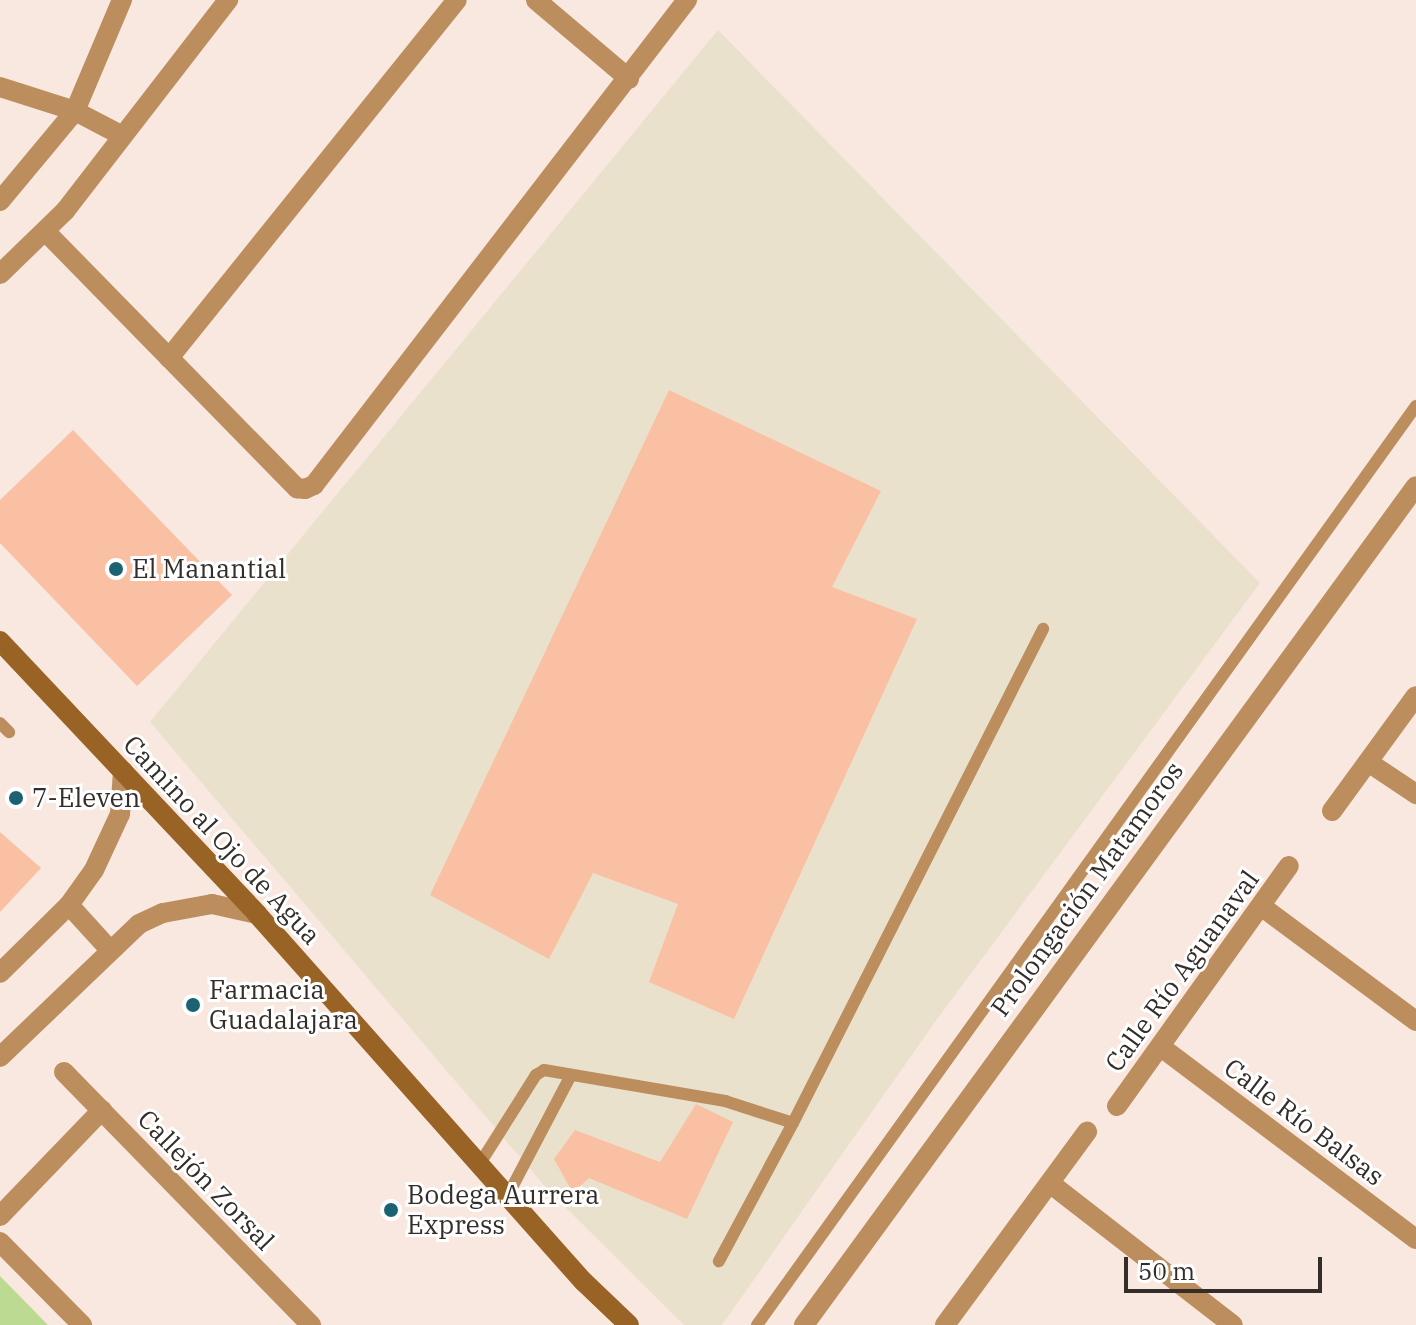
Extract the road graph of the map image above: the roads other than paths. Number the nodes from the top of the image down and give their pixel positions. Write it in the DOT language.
graph roads {
  1 [pos="122,0"];
  2 [pos="228,0"];
  3 [pos="457,0"];
  4 [pos="536,0"];
  5 [pos="687,0"];
  6 [pos="629,79"];
  7 [pos="0,87"];
  8 [pos="75,111"];
  9 [pos="121,135"];
  10 [pos="0,201"];
  11 [pos="46,232"];
  12 [pos="0,274"];
  13 [pos="169,358"];
  14 [pos="1416,406"];
  15 [pos="1416,486"];
  16 [pos="1043,629"];
  17 [pos="0,641"];
  18 [pos="1416,696"];
  19 [pos="1368,762"];
  20 [pos="123,771"];
  21 [pos="1416,794"];
  22 [pos="1332,811"];
  23 [pos="1289,866"];
  24 [pos="69,905"];
  25 [pos="1261,906"];
  26 [pos="257,914"];
  27 [pos="109,949"];
  28 [pos="0,973"];
  29 [pos="1416,1021"];
  30 [pos="1161,1047"];
  31 [pos="0,1057"];
  32 [pos="64,1072"];
  33 [pos="571,1075"];
  34 [pos="1117,1106"];
  35 [pos="102,1110"];
  36 [pos="793,1123"];
  37 [pos="1087,1132"];
  38 [pos="479,1165"];
  39 [pos="1051,1184"];
  40 [pos="507,1197"];
  41 [pos="0,1216"];
  42 [pos="1416,1239"];
  43 [pos="0,1242"];
  44 [pos="719,1261"];
  45 [pos="947,1324"];
  46 [pos="82,1325"];
  47 [pos="311,1325"];
  48 [pos="629,1325"];
  49 [pos="757,1325"];
  50 [pos="804,1325"];
  51 [pos="1233,1325"];
  1 -- 8 [label="street"];
  2 -- 9 [label="street"];
  3 -- 13 [label="street"];
  4 -- 6 [label="street"];
  5 -- 6 [label="street"];
  6 -- 13 [label="street"];
  7 -- 8 [label="street"];
  8 -- 9 [label="street"];
  8 -- 10 [label="street"];
  9 -- 11 [label="street"];
  11 -- 12 [label="street"];
  11 -- 13 [label="street"];
  14 -- 49 [label="lane"];
  15 -- 50 [label="street, Prolongación Matamoros"];
  16 -- 36 [label="lane"];
  17 -- 20 [label="street, Camino al Ojo de Agua"];
  18 -- 19 [label="street"];
  19 -- 21 [label="street"];
  19 -- 22 [label="street"];
  20 -- 24 [label="street"];
  20 -- 26 [label="street, Camino al Ojo de Agua"];
  23 -- 25 [label="street, Calle Río Aguanaval"];
  24 -- 27 [label="street"];
  24 -- 28 [label="street"];
  25 -- 29 [label="street"];
  25 -- 30 [label="street, Calle Río Aguanaval"];
  26 -- 27 [label="street"];
  26 -- 38 [label="street, Camino al Ojo de Agua"];
  27 -- 31 [label="street"];
  30 -- 34 [label="street, Calle Río Aguanaval"];
  30 -- 42 [label="street, Calle Río Balsas"];
  32 -- 35 [label="street, Callejón Zorsal"];
  33 -- 36 [label="lane"];
  33 -- 38 [label="lane"];
  33 -- 40 [label="lane"];
  35 -- 41 [label="street"];
  35 -- 47 [label="street, Callejón Zorsal"];
  36 -- 44 [label="lane"];
  37 -- 39 [label="street"];
  38 -- 40 [label="street, Camino al Ojo de Agua"];
  39 -- 45 [label="street"];
  39 -- 51 [label="street"];
  40 -- 48 [label="street, Camino al Ojo de Agua"];
  43 -- 46 [label="street"];
}
